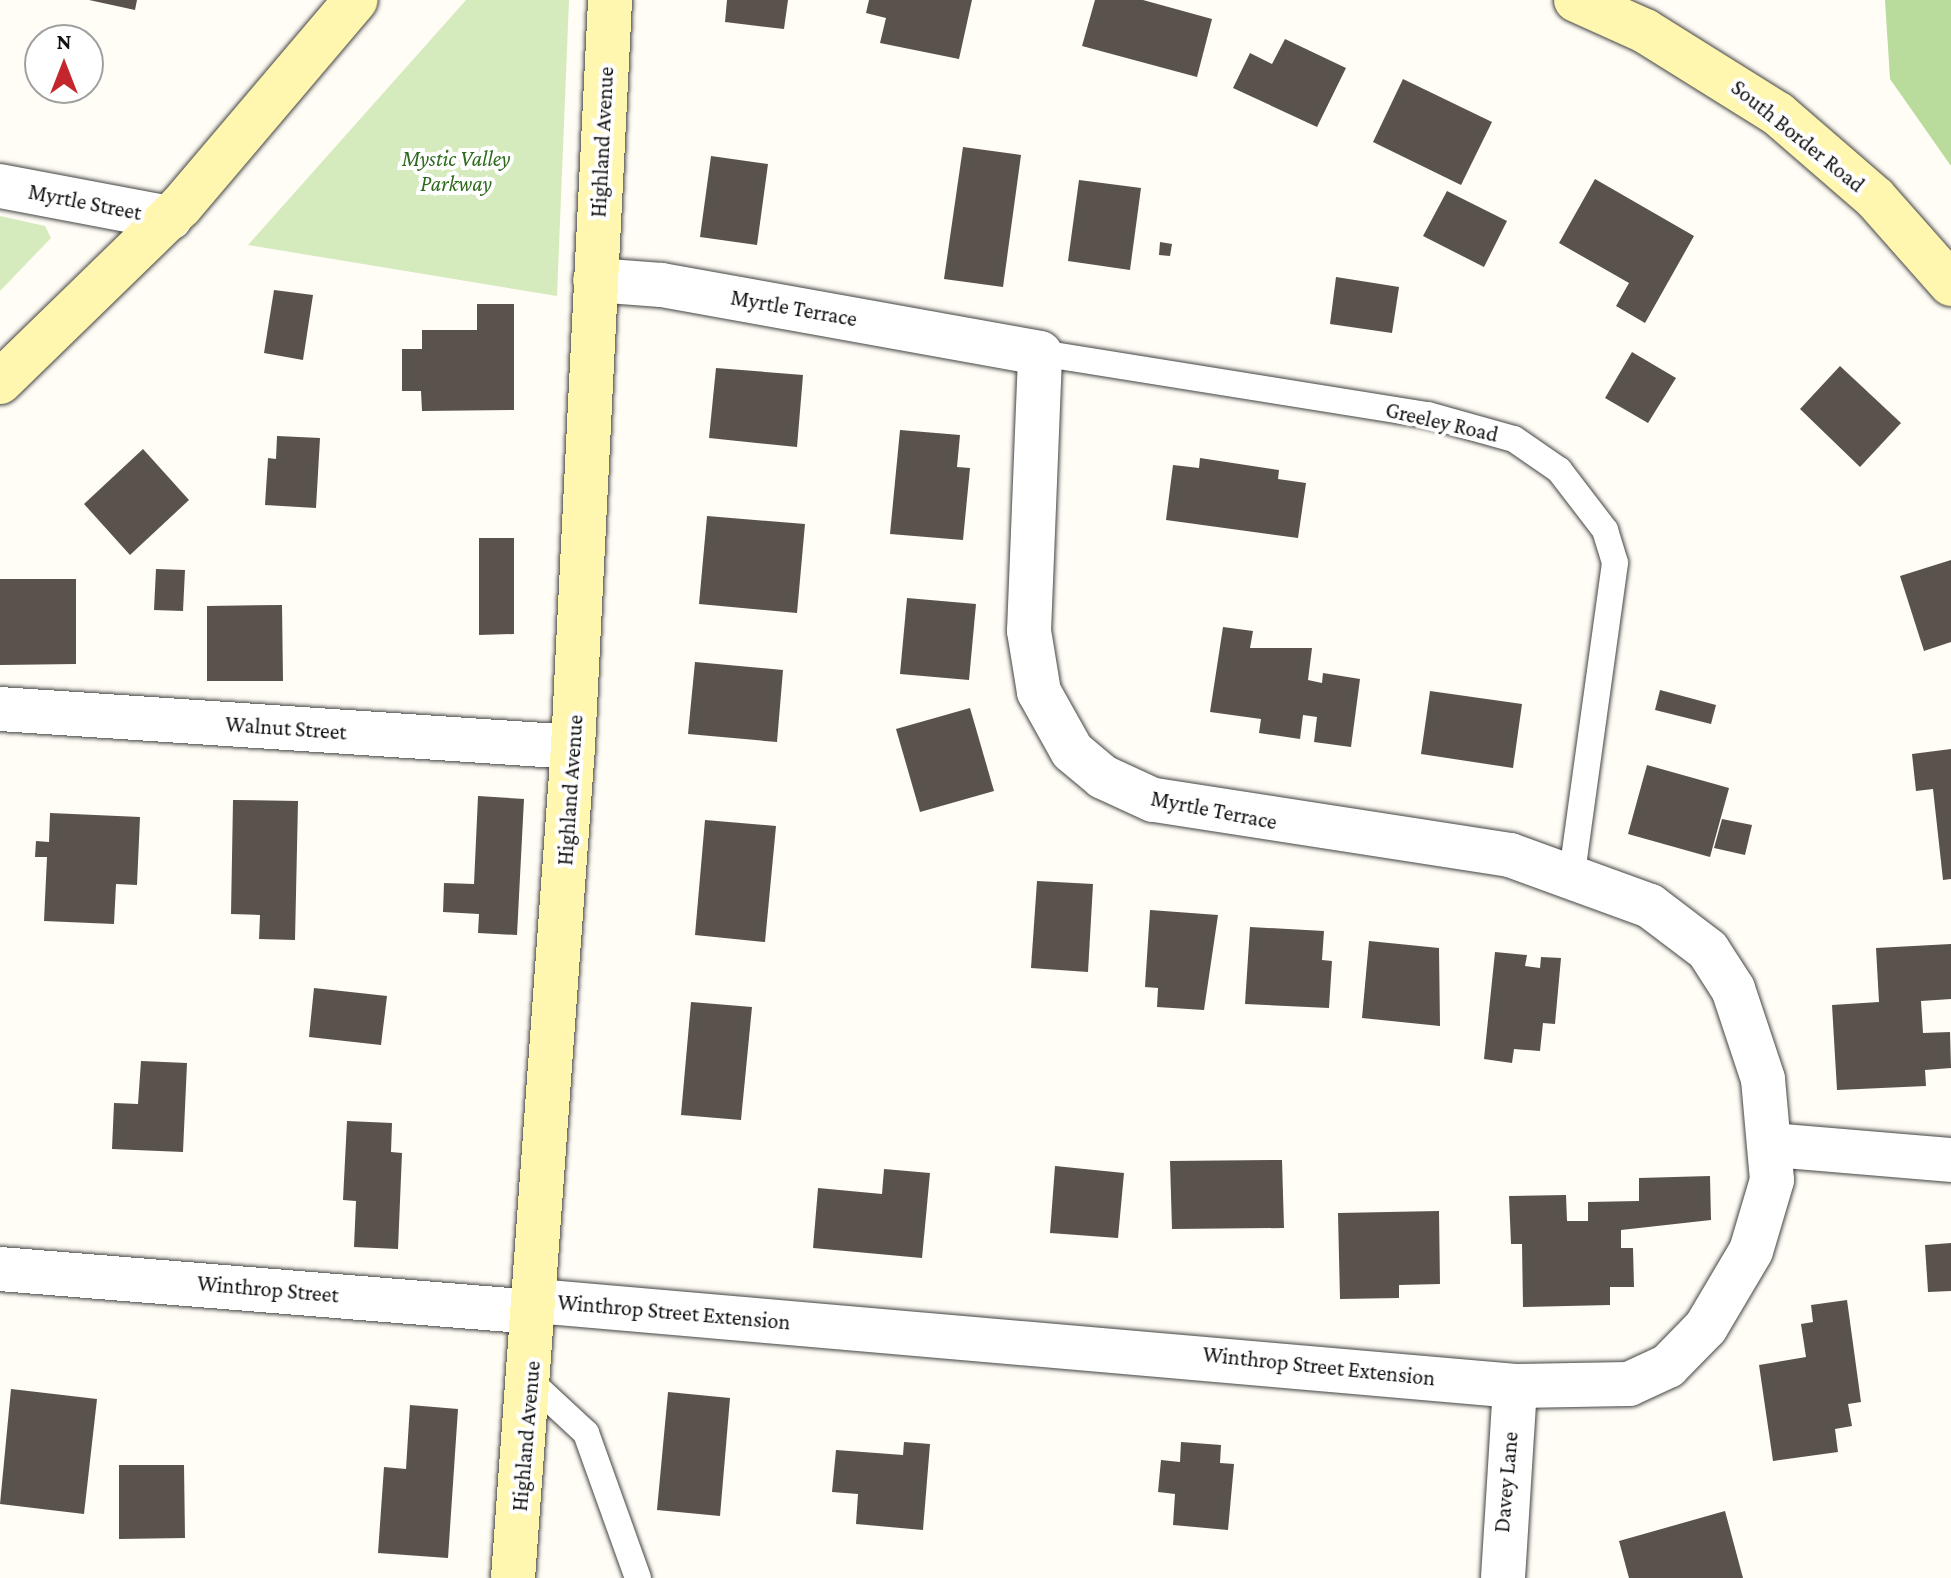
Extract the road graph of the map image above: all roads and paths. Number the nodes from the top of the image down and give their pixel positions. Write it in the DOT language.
graph roads {
  1 [pos="356,0"];
  2 [pos="610,0"];
  3 [pos="1576,0"];
  4 [pos="0,186"];
  5 [pos="170,218"];
  6 [pos="595,280"];
  7 [pos="1951,284"];
  8 [pos="1040,353"];
  9 [pos="0,382"];
  10 [pos="0,709"];
  11 [pos="573,747"];
  12 [pos="1572,872"];
  13 [pos="1772,1145"];
  14 [pos="1951,1160"];
  15 [pos="0,1269"];
  16 [pos="536,1306"];
  17 [pos="531,1382"];
  18 [pos="1515,1386"];
  19 [pos="513,1578"];
  20 [pos="638,1578"];
  21 [pos="1503,1578"];
  1 -- 5 [label="main road"];
  2 -- 6 [label="main road, Highland Avenue"];
  3 -- 7 [label="main road, South Border Road"];
  4 -- 5 [label="street, Myrtle Street"];
  5 -- 9 [label="main road"];
  6 -- 8 [label="street, Myrtle Terrace"];
  6 -- 11 [label="main road, Highland Avenue"];
  8 -- 12 [label="street, Myrtle Terrace"];
  8 -- 12 [label="lane, Greeley Road"];
  10 -- 11 [label="street, Walnut Street"];
  11 -- 16 [label="main road, Highland Avenue"];
  12 -- 13 [label="street, Myrtle Terrace"];
  13 -- 14 [label="street"];
  13 -- 18 [label="street, Winthrop Street Extension"];
  15 -- 16 [label="street, Winthrop Street"];
  16 -- 17 [label="main road, Highland Avenue"];
  16 -- 18 [label="street, Winthrop Street Extension"];
  17 -- 19 [label="main road, Highland Avenue"];
  17 -- 20 [label="lane"];
  18 -- 21 [label="street, Davey Lane"];
}
